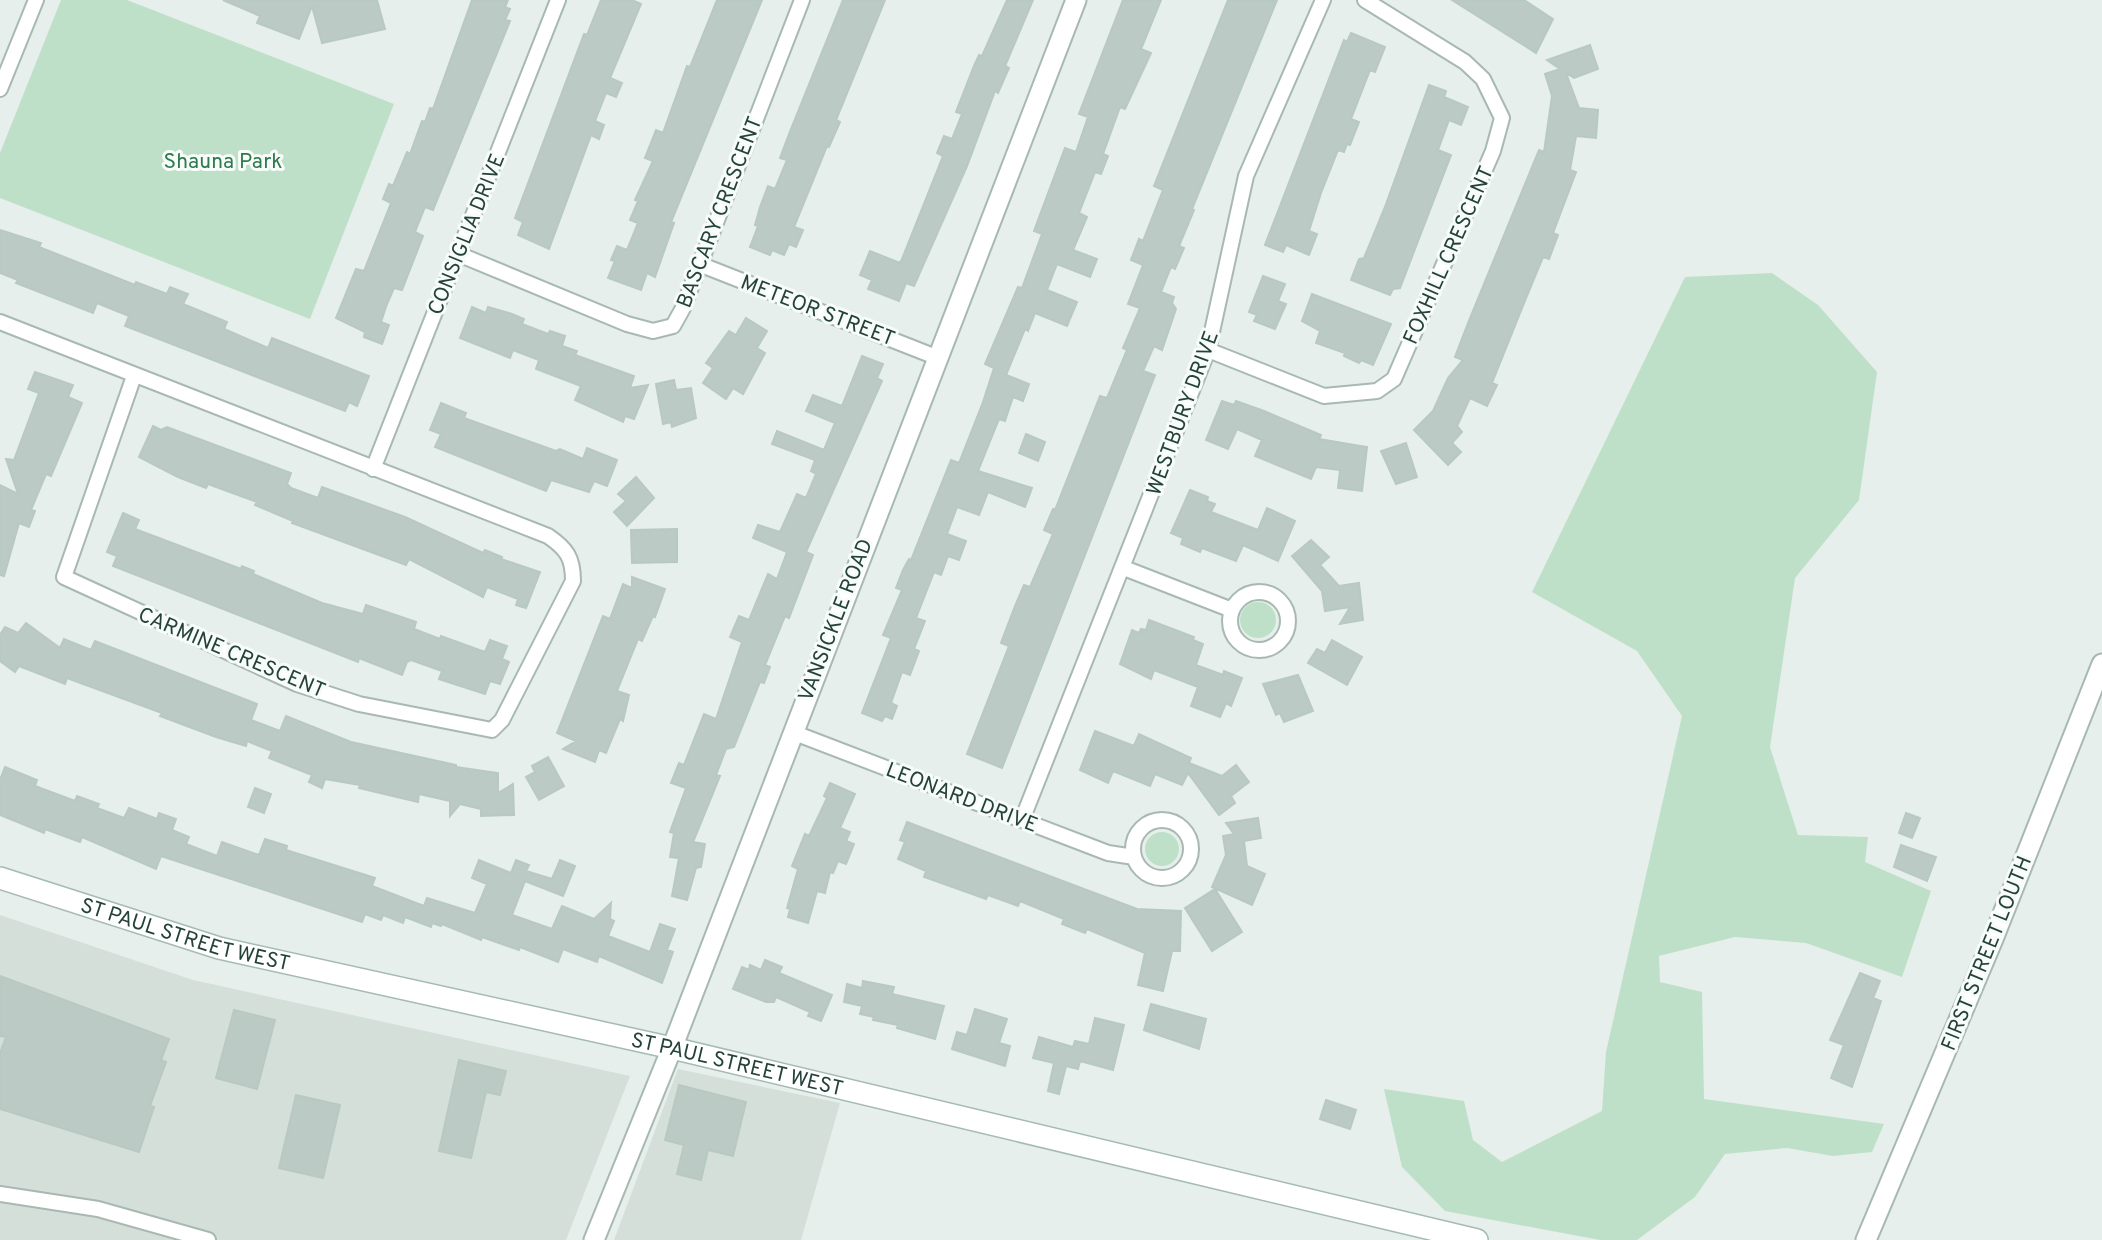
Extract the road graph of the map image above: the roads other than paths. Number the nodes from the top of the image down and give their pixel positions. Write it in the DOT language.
graph roads {
  1 [pos="36,0"];
  2 [pos="558,0"];
  3 [pos="802,0"];
  4 [pos="1076,0"];
  5 [pos="1323,0"];
  6 [pos="1365,0"];
  7 [pos="0,89"];
  8 [pos="458,254"];
  9 [pos="699,264"];
  10 [pos="0,322"];
  11 [pos="1208,350"];
  12 [pos="936,357"];
  13 [pos="134,376"];
  14 [pos="373,469"];
  15 [pos="1125,568"];
  16 [pos="1232,610"];
  17 [pos="2102,664"];
  18 [pos="792,732"];
  19 [pos="1022,820"];
  20 [pos="1134,857"];
  21 [pos="0,878"];
  22 [pos="671,1048"];
  23 [pos="0,1194"];
  24 [pos="208,1240"];
  25 [pos="594,1240"];
  26 [pos="1477,1240"];
  27 [pos="1866,1240"];
  1 -- 7 [label="street"];
  2 -- 8 [label="street, CONSIGLIA DRIVE"];
  3 -- 9 [label="street, BASCARY CRESCENT"];
  4 -- 12 [label="street, VANSICKLE ROAD"];
  5 -- 11 [label="street, WESTBURY DRIVE"];
  6 -- 11 [label="street, FOXHILL CRESCENT"];
  8 -- 9 [label="street, BASCARY CRESCENT"];
  8 -- 14 [label="street, CONSIGLIA DRIVE"];
  9 -- 12 [label="street, METEOR STREET"];
  10 -- 13 [label="street, CARMINE CRESCENT"];
  11 -- 15 [label="street, WESTBURY DRIVE"];
  12 -- 18 [label="street, VANSICKLE ROAD"];
  13 -- 14 [label="street, CARMINE CRESCENT"];
  13 -- 14 [label="street, CARMINE CRESCENT"];
  15 -- 16 [label="street"];
  15 -- 19 [label="street, WESTBURY DRIVE"];
  16 -- 16 [label="street"];
  17 -- 27 [label="street, FIRST STREET LOUTH"];
  18 -- 19 [label="street, LEONARD DRIVE"];
  18 -- 22 [label="street, VANSICKLE ROAD"];
  19 -- 20 [label="street, LEONARD DRIVE"];
  20 -- 20 [label="street, LEONARD DRIVE"];
  21 -- 22 [label="main road, ST PAUL STREET WEST"];
  22 -- 25 [label="street, VANSICKLE ROAD"];
  22 -- 26 [label="main road, ST PAUL STREET WEST"];
  23 -- 24 [label="street"];
}
